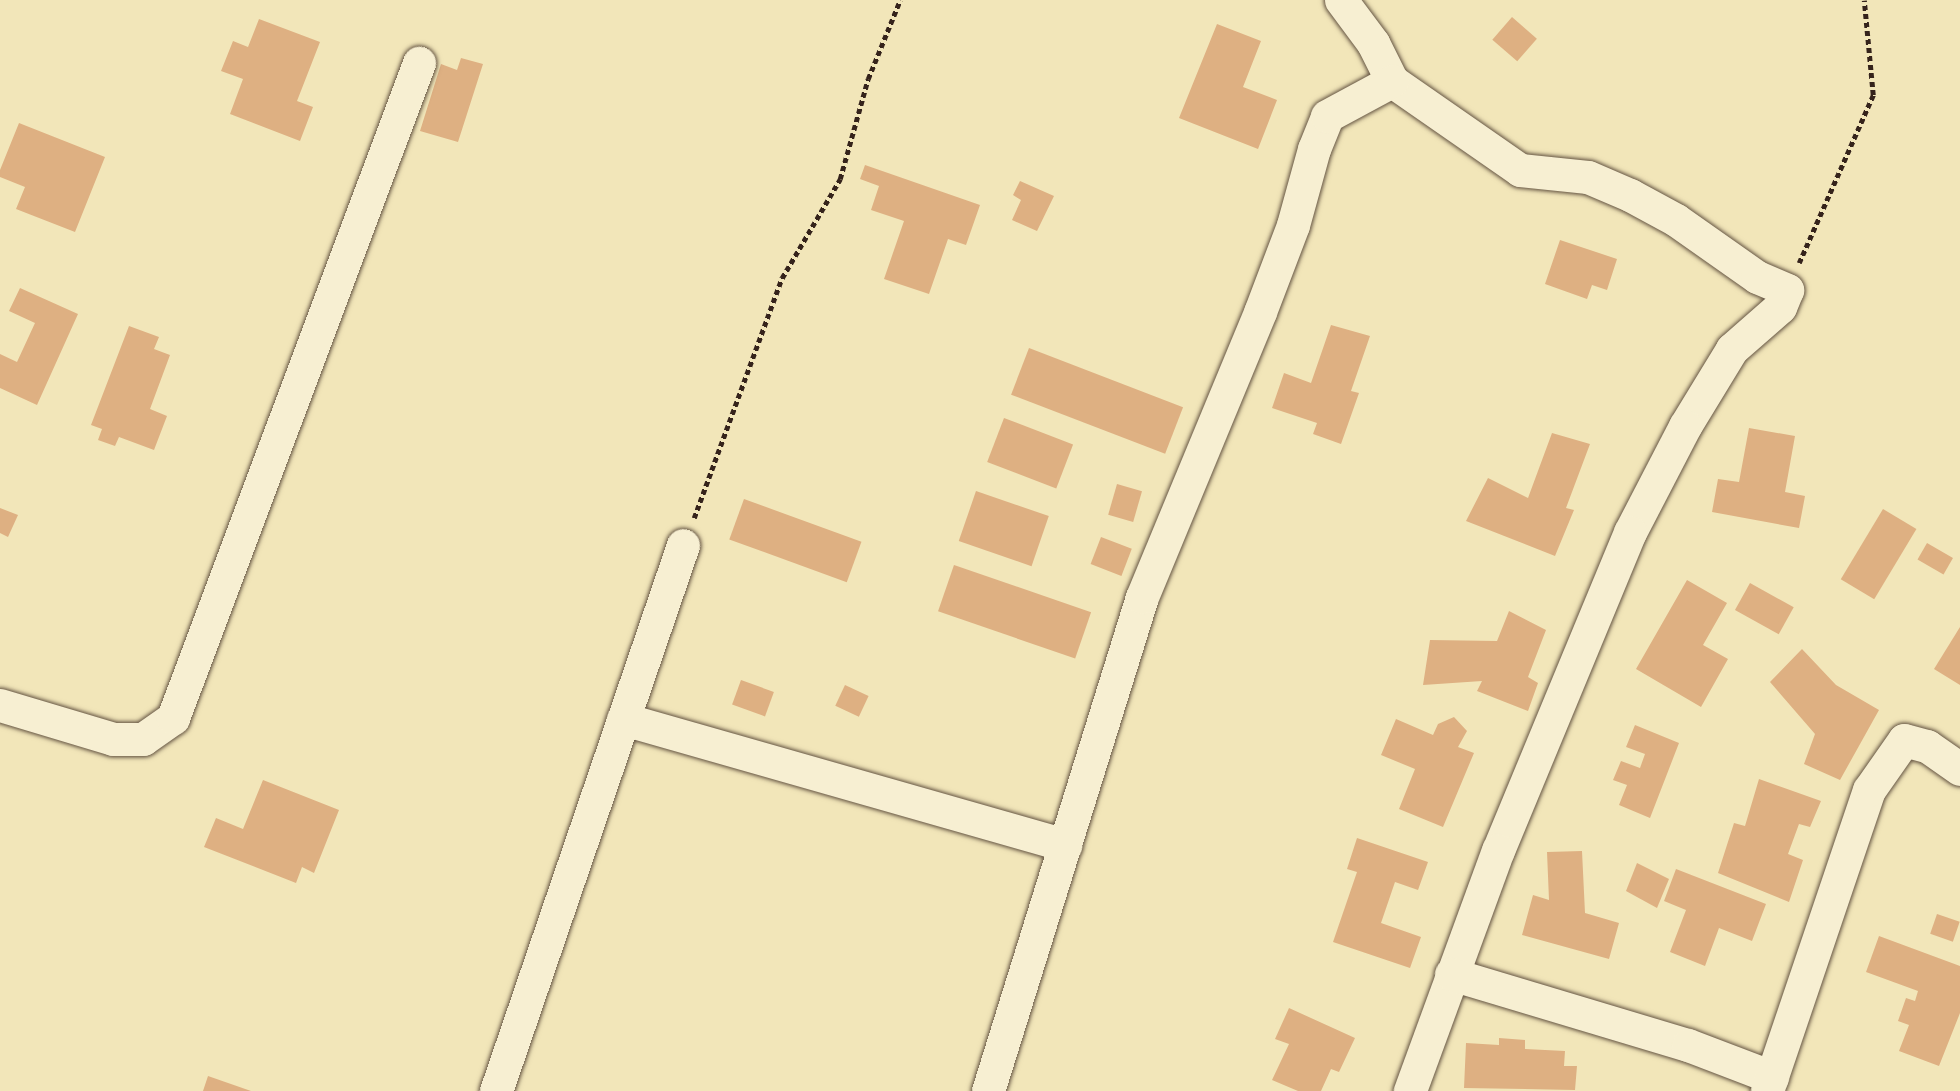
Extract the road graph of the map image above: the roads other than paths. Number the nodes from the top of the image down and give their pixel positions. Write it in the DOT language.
graph roads {
  1 [pos="1341,0"];
  2 [pos="419,63"];
  3 [pos="1392,81"];
  4 [pos="683,544"];
  5 [pos="0,705"];
  6 [pos="623,719"];
  7 [pos="1960,769"];
  8 [pos="1065,845"];
  9 [pos="1451,974"];
  10 [pos="1770,1084"];
  11 [pos="496,1091"];
  12 [pos="988,1091"];
  13 [pos="1410,1091"];
  1 -- 3 [label="street"];
  2 -- 5 [label="street"];
  3 -- 8 [label="street"];
  3 -- 9 [label="street"];
  4 -- 6 [label="street"];
  6 -- 8 [label="street"];
  6 -- 11 [label="street"];
  7 -- 10 [label="street"];
  8 -- 12 [label="street"];
  9 -- 10 [label="street"];
  9 -- 13 [label="street"];
}
